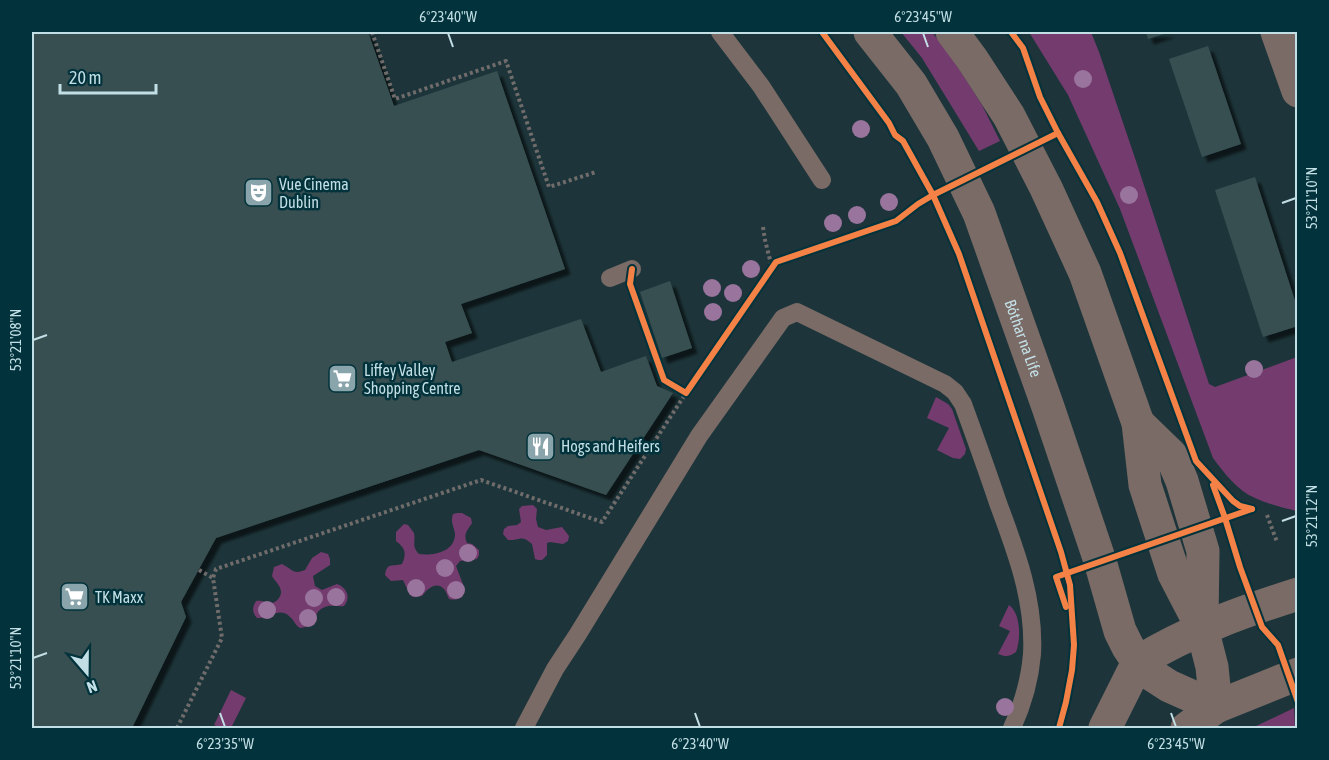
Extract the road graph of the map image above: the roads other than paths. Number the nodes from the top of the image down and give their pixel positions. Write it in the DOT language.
graph roads {
  1 [pos="720,32"];
  2 [pos="870,32"];
  3 [pos="952,32"];
  4 [pos="1277,32"];
  5 [pos="1298,91"];
  6 [pos="822,180"];
  7 [pos="632,269"];
  8 [pos="610,278"];
  9 [pos="1298,594"];
  10 [pos="1202,628"];
  11 [pos="1138,663"];
  12 [pos="1298,674"];
  13 [pos="1216,707"];
  14 [pos="524,729"];
  15 [pos="1012,729"];
  16 [pos="1105,729"];
  17 [pos="1187,729"];
  1 -- 6 [label="lane"];
  2 -- 11 [label="street, Bóthar na Life"];
  3 -- 10 [label="street"];
  4 -- 5 [label="street"];
  7 -- 8 [label="lane"];
  9 -- 10 [label="street"];
  10 -- 11 [label="street"];
  10 -- 13 [label="street"];
  11 -- 13 [label="street, Bóthar na Life"];
  11 -- 16 [label="street"];
  12 -- 13 [label="street"];
  13 -- 17 [label="street"];
  14 -- 15 [label="lane"];
}
